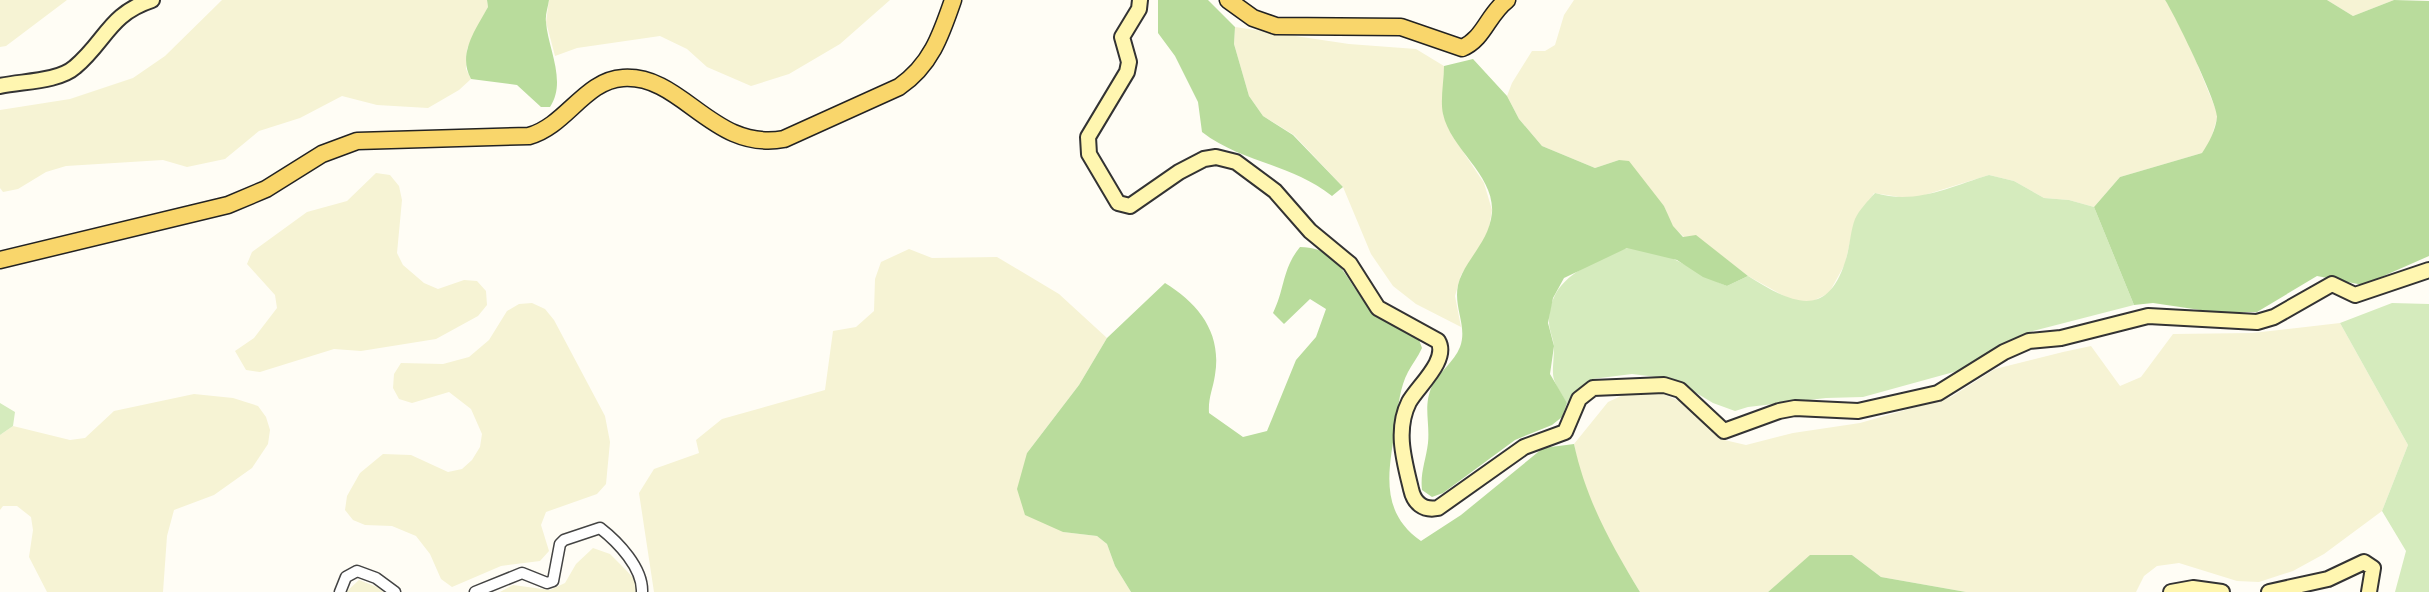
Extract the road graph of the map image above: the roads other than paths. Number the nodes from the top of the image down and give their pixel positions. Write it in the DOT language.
graph roads {
  1 [pos="152,0"];
  2 [pos="953,0"];
  3 [pos="1140,0"];
  4 [pos="1228,0"];
  5 [pos="1507,0"];
  6 [pos="0,86"];
  7 [pos="0,260"];
  8 [pos="2429,270"];
  9 [pos="340,592"];
  10 [pos="395,592"];
  11 [pos="475,592"];
  12 [pos="642,592"];
  13 [pos="2171,592"];
  14 [pos="2222,592"];
  15 [pos="2269,592"];
  16 [pos="2370,592"];
  1 -- 6 [label="street"];
  2 -- 7 [label="main road"];
  3 -- 8 [label="street"];
  4 -- 5 [label="main road"];
  9 -- 10 [label="street"];
  11 -- 12 [label="street"];
  13 -- 14 [label="street"];
  15 -- 16 [label="street"];
}
